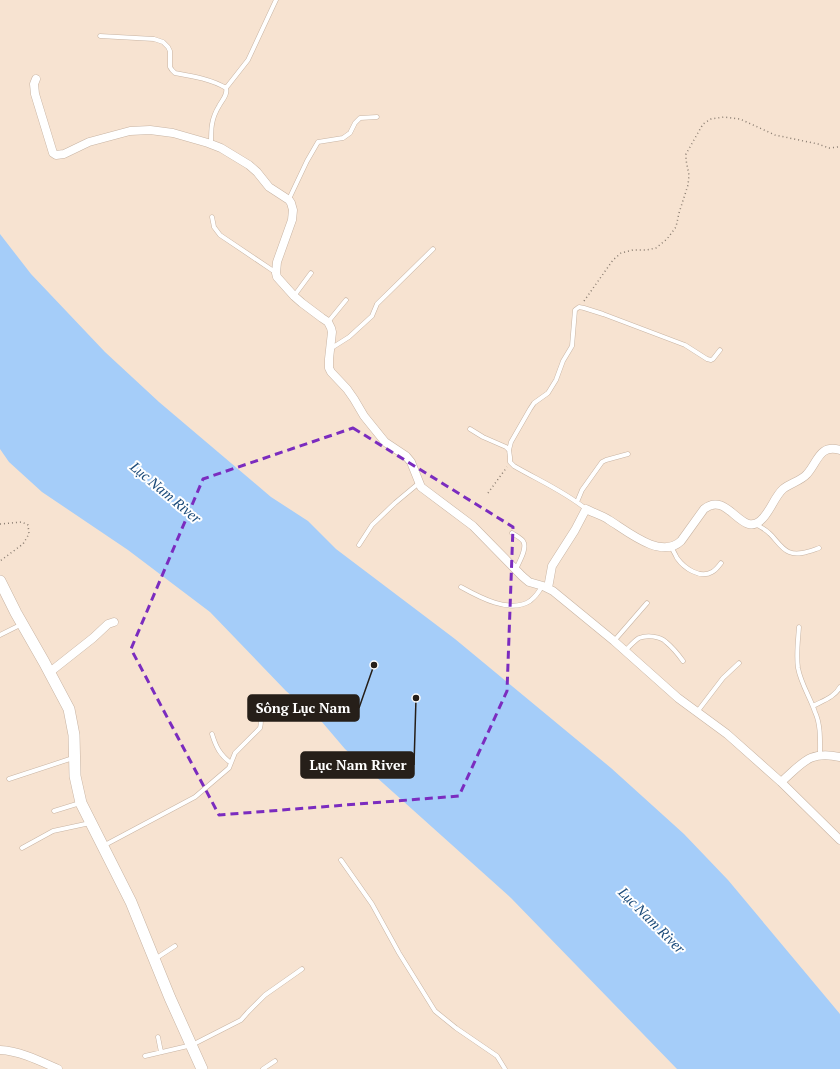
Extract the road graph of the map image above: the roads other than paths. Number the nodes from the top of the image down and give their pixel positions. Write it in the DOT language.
graph roads {
  1 [pos="276,0"];
  2 [pos="100,36"];
  3 [pos="36,79"];
  4 [pos="226,88"];
  5 [pos="377,117"];
  6 [pos="211,144"];
  7 [pos="289,200"];
  8 [pos="212,217"];
  9 [pos="433,249"];
  10 [pos="276,273"];
  11 [pos="310,273"];
  12 [pos="294,296"];
  13 [pos="346,300"];
  14 [pos="328,322"];
  15 [pos="330,349"];
  16 [pos="720,350"];
  17 [pos="470,429"];
  18 [pos="509,450"];
  19 [pos="840,450"];
  20 [pos="628,454"];
  21 [pos="420,483"];
  22 [pos="577,502"];
  23 [pos="586,510"];
  24 [pos="756,524"];
  25 [pos="512,533"];
  26 [pos="359,545"];
  27 [pos="671,547"];
  28 [pos="819,548"];
  29 [pos="721,563"];
  30 [pos="516,569"];
  31 [pos="0,581"];
  32 [pos="461,587"];
  33 [pos="546,587"];
  34 [pos="647,604"];
  35 [pos="114,622"];
  36 [pos="22,624"];
  37 [pos="799,627"];
  38 [pos="0,635"];
  39 [pos="614,641"];
  40 [pos="625,651"];
  41 [pos="683,661"];
  42 [pos="739,663"];
  43 [pos="50,672"];
  44 [pos="840,687"];
  45 [pos="813,706"];
  46 [pos="258,710"];
  47 [pos="697,712"];
  48 [pos="212,734"];
  49 [pos="820,755"];
  50 [pos="840,757"];
  51 [pos="75,758"];
  52 [pos="231,763"];
  53 [pos="9,779"];
  54 [pos="781,782"];
  55 [pos="81,803"];
  56 [pos="54,811"];
  57 [pos="91,823"];
  58 [pos="840,840"];
  59 [pos="103,846"];
  60 [pos="22,848"];
  61 [pos="341,860"];
  62 [pos="175,946"];
  63 [pos="154,960"];
  64 [pos="302,969"];
  65 [pos="158,1037"];
  66 [pos="192,1045"];
  67 [pos="0,1050"];
  68 [pos="161,1052"];
  69 [pos="145,1056"];
  70 [pos="275,1061"];
  71 [pos="58,1069"];
  72 [pos="202,1069"];
  73 [pos="263,1069"];
  74 [pos="505,1069"];
  1 -- 4 [label="lane"];
  2 -- 4 [label="lane"];
  3 -- 6 [label="street"];
  4 -- 6 [label="lane"];
  5 -- 7 [label="lane"];
  6 -- 7 [label="street"];
  7 -- 10 [label="street"];
  8 -- 10 [label="lane"];
  9 -- 15 [label="lane"];
  10 -- 12 [label="street"];
  11 -- 12 [label="lane"];
  12 -- 14 [label="street"];
  13 -- 14 [label="lane"];
  14 -- 15 [label="street"];
  15 -- 21 [label="street"];
  16 -- 18 [label="lane"];
  17 -- 18 [label="lane"];
  18 -- 22 [label="lane"];
  19 -- 24 [label="street"];
  20 -- 22 [label="lane"];
  21 -- 26 [label="lane"];
  21 -- 30 [label="street"];
  22 -- 23 [label="lane"];
  23 -- 27 [label="street"];
  23 -- 33 [label="street"];
  24 -- 27 [label="street"];
  24 -- 28 [label="lane"];
  25 -- 30 [label="lane"];
  27 -- 29 [label="lane"];
  30 -- 33 [label="street"];
  31 -- 36 [label="street"];
  32 -- 33 [label="lane"];
  33 -- 39 [label="street"];
  34 -- 39 [label="lane"];
  35 -- 43 [label="street"];
  36 -- 38 [label="lane"];
  36 -- 43 [label="street"];
  37 -- 45 [label="lane"];
  39 -- 40 [label="street"];
  40 -- 41 [label="lane"];
  40 -- 47 [label="street"];
  42 -- 47 [label="lane"];
  43 -- 51 [label="street"];
  44 -- 45 [label="lane"];
  45 -- 49 [label="lane"];
  46 -- 52 [label="lane"];
  47 -- 54 [label="street"];
  48 -- 52 [label="lane"];
  49 -- 50 [label="street"];
  49 -- 54 [label="street"];
  51 -- 53 [label="lane"];
  51 -- 55 [label="street"];
  52 -- 59 [label="lane"];
  54 -- 58 [label="street"];
  55 -- 56 [label="lane"];
  55 -- 57 [label="street"];
  57 -- 59 [label="street"];
  57 -- 60 [label="lane"];
  59 -- 63 [label="street"];
  61 -- 74 [label="lane"];
  62 -- 63 [label="lane"];
  63 -- 66 [label="street"];
  64 -- 66 [label="lane"];
  65 -- 68 [label="lane"];
  66 -- 68 [label="lane"];
  66 -- 72 [label="street"];
  67 -- 71 [label="street"];
  68 -- 69 [label="lane"];
  70 -- 73 [label="lane"];
}
